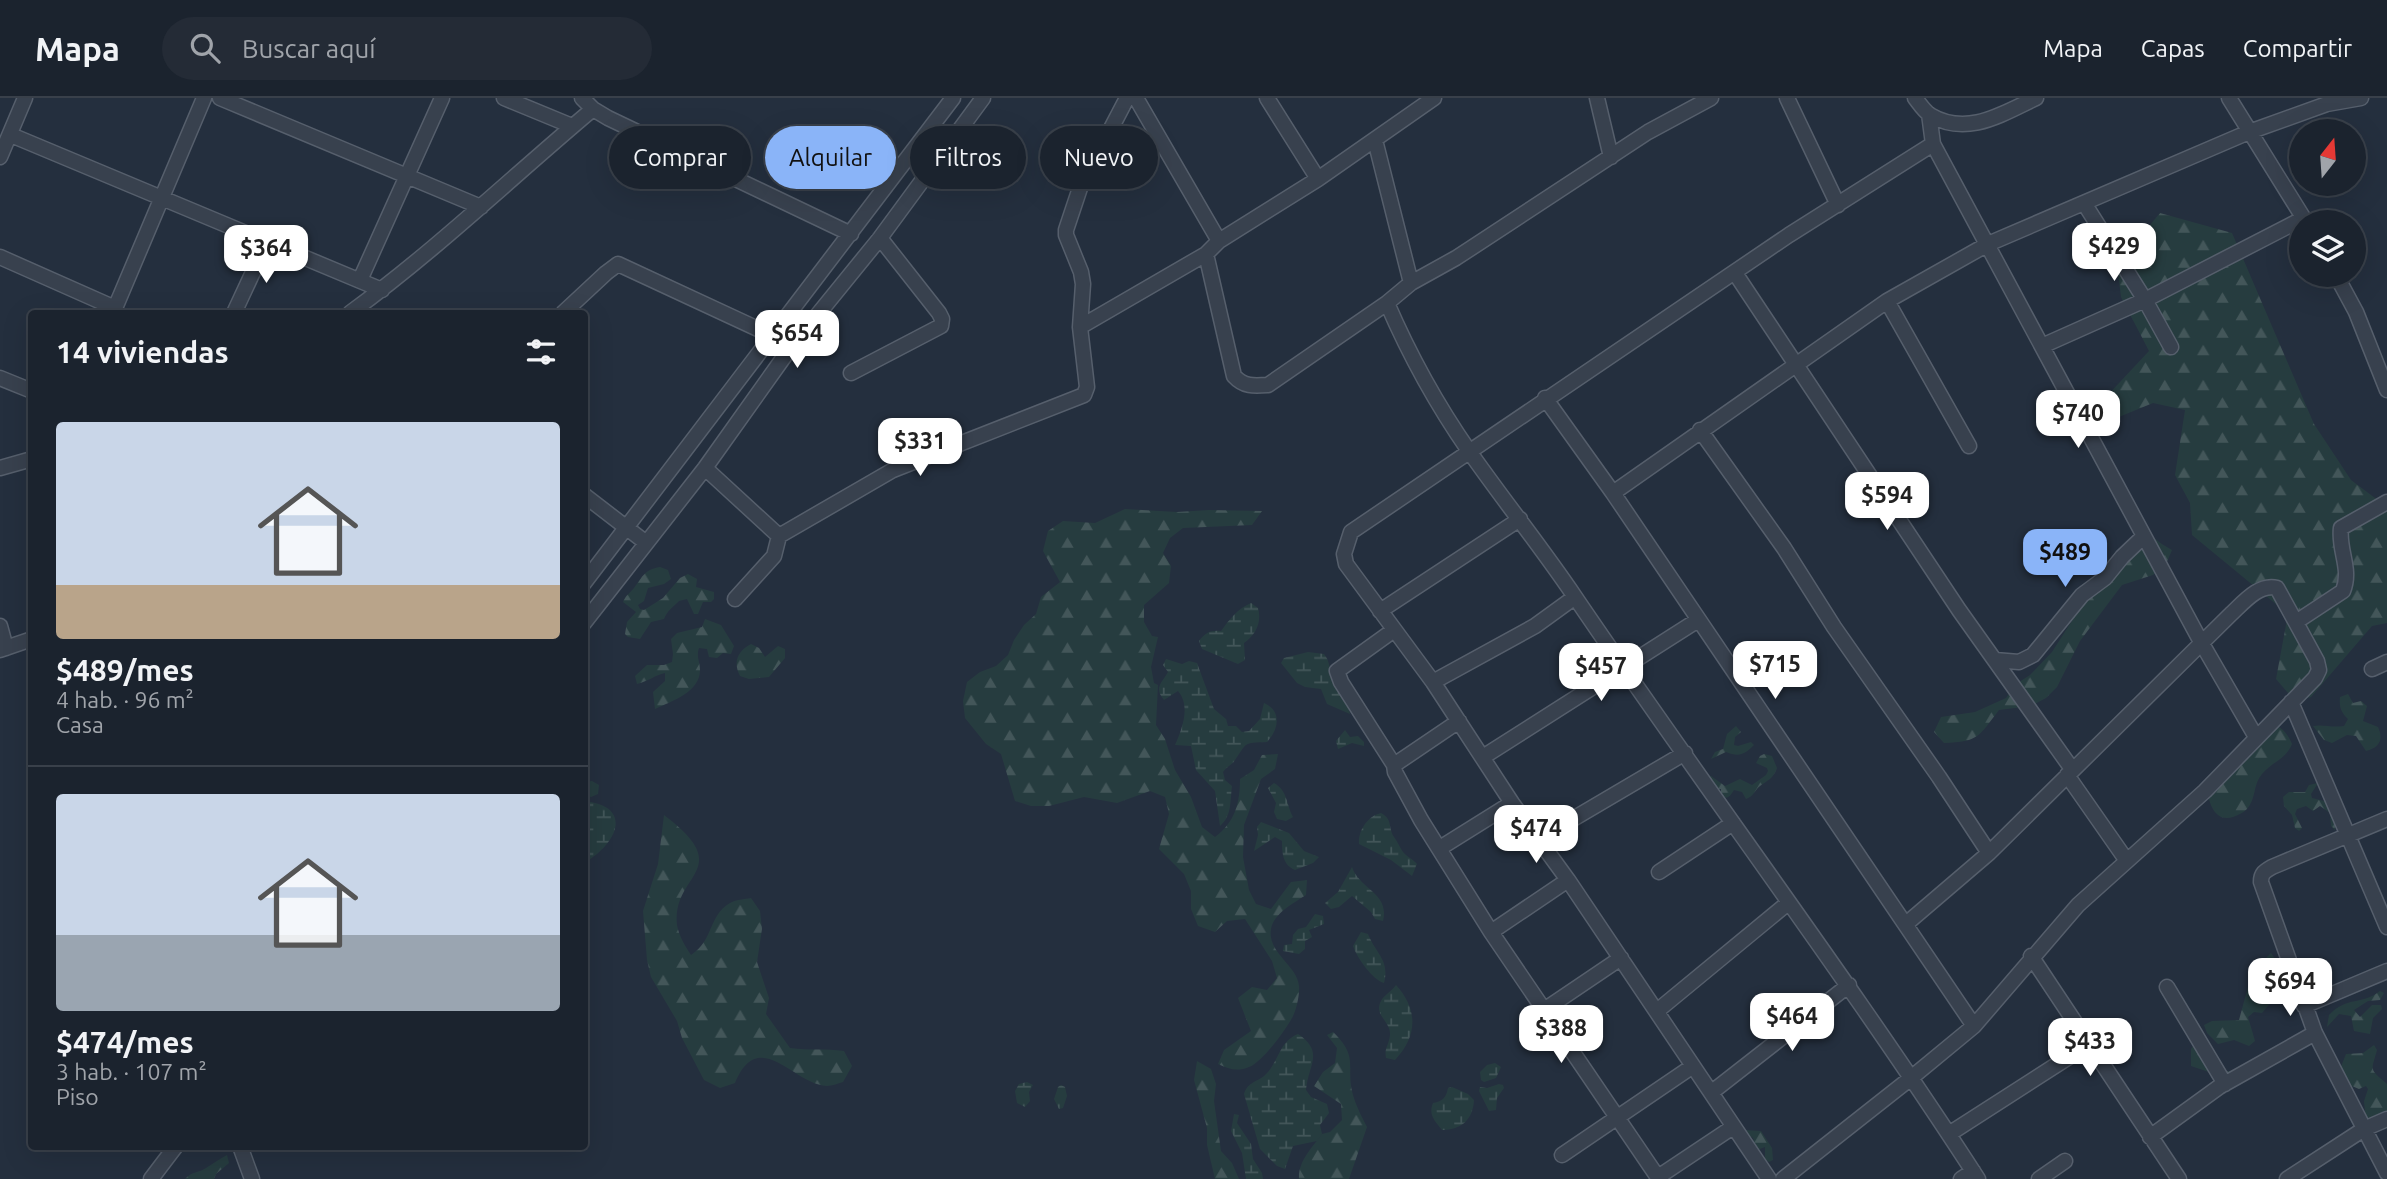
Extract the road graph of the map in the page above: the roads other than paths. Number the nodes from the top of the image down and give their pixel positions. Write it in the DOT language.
graph roads {
  1 [pos="25,98"];
  2 [pos="204,98"];
  3 [pos="220,98"];
  4 [pos="442,98"];
  5 [pos="504,98"];
  6 [pos="582,98"];
  7 [pos="953,98"];
  8 [pos="983,98"];
  9 [pos="1127,98"];
  10 [pos="1136,98"];
  11 [pos="1267,98"];
  12 [pos="1597,98"];
  13 [pos="1711,98"];
  14 [pos="1787,98"];
  15 [pos="1915,98"];
  16 [pos="2036,98"];
  17 [pos="2229,98"];
  18 [pos="2361,98"];
  19 [pos="1427,100"];
  20 [pos="593,110"];
  21 [pos="1929,114"];
  22 [pos="572,126"];
  23 [pos="2249,132"];
  24 [pos="10,135"];
  25 [pos="1376,140"];
  26 [pos="1933,144"];
  27 [pos="0,157"];
  28 [pos="1611,157"];
  29 [pos="408,177"];
  30 [pos="1318,179"];
  31 [pos="162,198"];
  32 [pos="2084,203"];
  33 [pos="1838,205"];
  34 [pos="481,207"];
  35 [pos="2299,210"];
  36 [pos="2289,228"];
  37 [pos="851,234"];
  38 [pos="880,238"];
  39 [pos="1219,241"];
  40 [pos="267,242"];
  41 [pos="1988,244"];
  42 [pos="1206,254"];
  43 [pos="0,257"];
  44 [pos="1735,273"];
  45 [pos="818,278"];
  46 [pos="360,281"];
  47 [pos="1410,283"];
  48 [pos="2342,287"];
  49 [pos="382,290"];
  50 [pos="835,292"];
  51 [pos="2145,300"];
  52 [pos="1887,301"];
  53 [pos="1387,303"];
  54 [pos="114,310"];
  55 [pos="235,310"];
  56 [pos="354,310"];
  57 [pos="566,310"];
  58 [pos="1080,327"];
  59 [pos="773,336"];
  60 [pos="2042,346"];
  61 [pos="2171,346"];
  62 [pos="789,350"];
  63 [pos="1795,366"];
  64 [pos="851,373"];
  65 [pos="0,378"];
  66 [pos="28,389"];
  67 [pos="2387,390"];
  68 [pos="1545,398"];
  69 [pos="1700,430"];
  70 [pos="1969,446"];
  71 [pos="1469,451"];
  72 [pos="28,460"];
  73 [pos="0,468"];
  74 [pos="705,468"];
  75 [pos="1613,493"];
  76 [pos="588,498"];
  77 [pos="2387,502"];
  78 [pos="1520,519"];
  79 [pos="626,527"];
  80 [pos="779,536"];
  81 [pos="2144,536"];
  82 [pos="645,542"];
  83 [pos="610,549"];
  84 [pos="628,564"];
  85 [pos="588,578"];
  86 [pos="1575,597"];
  87 [pos="735,599"];
  88 [pos="589,602"];
  89 [pos="1380,611"];
  90 [pos="1698,620"];
  91 [pos="2296,622"];
  92 [pos="0,626"];
  93 [pos="1394,630"];
  94 [pos="28,640"];
  95 [pos="2201,642"];
  96 [pos="3,649"];
  97 [pos="1995,660"];
  98 [pos="2387,662"];
  99 [pos="2372,669"];
  100 [pos="1623,670"];
  101 [pos="1433,682"];
  102 [pos="2291,702"];
  103 [pos="1459,721"];
  104 [pos="2256,737"];
  105 [pos="1685,753"];
  106 [pos="1483,757"];
  107 [pos="1394,765"];
  108 [pos="2069,772"];
  109 [pos="1512,803"];
  110 [pos="2387,819"];
  111 [pos="1733,823"];
  112 [pos="2348,835"];
  113 [pos="1539,839"];
  114 [pos="1440,848"];
  115 [pos="1989,853"];
  116 [pos="2127,860"];
  117 [pos="1659,872"];
  118 [pos="1568,880"];
  119 [pos="1788,903"];
  120 [pos="1906,924"];
  121 [pos="2387,927"];
  122 [pos="1491,932"];
  123 [pos="2031,956"];
  124 [pos="1621,958"];
  125 [pos="2387,971"];
  126 [pos="1849,985"];
  127 [pos="2167,987"];
  128 [pos="2304,1006"];
  129 [pos="1544,1010"];
  130 [pos="1657,1011"];
  131 [pos="1973,1026"];
  132 [pos="2315,1034"];
  133 [pos="2089,1044"];
  134 [pos="1693,1066"];
  135 [pos="1911,1078"];
  136 [pos="2225,1084"];
  137 [pos="1712,1092"];
  138 [pos="1617,1117"];
  139 [pos="2387,1119"];
  140 [pos="1733,1127"];
  141 [pos="2364,1129"];
  142 [pos="1949,1134"];
  143 [pos="2150,1137"];
  144 [pos="173,1150"];
  145 [pos="241,1150"];
  146 [pos="1562,1155"];
  147 [pos="2065,1161"];
  148 [pos="2387,1173"];
  149 [pos="1971,1176"];
  150 [pos="1659,1178"];
  151 [pos="151,1179"];
  152 [pos="252,1179"];
  153 [pos="1769,1179"];
  154 [pos="1783,1179"];
  155 [pos="2039,1179"];
  156 [pos="2179,1179"];
  157 [pos="2287,1179"];
  1 -- 24 [label="street"];
  2 -- 31 [label="street"];
  3 -- 29 [label="street"];
  4 -- 29 [label="street"];
  5 -- 22 [label="street"];
  6 -- 20 [label="street"];
  7 -- 37 [label="street"];
  8 -- 38 [label="street"];
  9 -- 58 [label="street"];
  10 -- 39 [label="street"];
  11 -- 30 [label="street"];
  12 -- 28 [label="street"];
  13 -- 28 [label="street"];
  14 -- 33 [label="street"];
  15 -- 21 [label="street"];
  16 -- 21 [label="street"];
  17 -- 23 [label="street"];
  18 -- 23 [label="street"];
  19 -- 25 [label="street"];
  20 -- 22 [label="street"];
  20 -- 37 [label="street"];
  21 -- 26 [label="street"];
  22 -- 34 [label="street"];
  23 -- 32 [label="street"];
  23 -- 35 [label="street"];
  24 -- 27 [label="street"];
  24 -- 31 [label="street"];
  25 -- 30 [label="street"];
  25 -- 47 [label="street"];
  26 -- 33 [label="street"];
  26 -- 41 [label="street"];
  28 -- 47 [label="street"];
  29 -- 34 [label="street"];
  29 -- 46 [label="street"];
  30 -- 39 [label="street"];
  31 -- 40 [label="street"];
  31 -- 54 [label="street"];
  32 -- 41 [label="street"];
  32 -- 51 [label="street"];
  33 -- 44 [label="street"];
  34 -- 49 [label="street"];
  36 -- 51 [label="street"];
  37 -- 45 [label="street"];
  38 -- 50 [label="street"];
  38 -- 64 [label="street"];
  39 -- 42 [label="street"];
  40 -- 46 [label="street"];
  40 -- 55 [label="street"];
  41 -- 52 [label="street"];
  41 -- 60 [label="street"];
  42 -- 53 [label="street"];
  42 -- 58 [label="street"];
  43 -- 54 [label="street"];
  44 -- 63 [label="street"];
  44 -- 68 [label="street"];
  45 -- 50 [label="street"];
  45 -- 59 [label="street"];
  46 -- 49 [label="street"];
  47 -- 53 [label="street"];
  48 -- 67 [label="street"];
  49 -- 56 [label="street"];
  50 -- 62 [label="street"];
  51 -- 60 [label="street"];
  51 -- 61 [label="street"];
  52 -- 63 [label="street"];
  52 -- 70 [label="street"];
  53 -- 71 [label="street"];
  57 -- 59 [label="street"];
  58 -- 80 [label="street"];
  59 -- 62 [label="street"];
  59 -- 79 [label="street"];
  60 -- 81 [label="street"];
  62 -- 74 [label="street"];
  63 -- 69 [label="street"];
  63 -- 97 [label="street"];
  65 -- 66 [label="street"];
  68 -- 71 [label="street"];
  68 -- 75 [label="street"];
  69 -- 75 [label="street"];
  69 -- 115 [label="street"];
  71 -- 78 [label="street"];
  71 -- 89 [label="street"];
  72 -- 73 [label="street"];
  74 -- 80 [label="street"];
  74 -- 82 [label="street"];
  75 -- 90 [label="street"];
  76 -- 79 [label="street"];
  77 -- 91 [label="street"];
  78 -- 86 [label="street"];
  78 -- 89 [label="street"];
  79 -- 82 [label="street"];
  79 -- 83 [label="street"];
  80 -- 87 [label="street"];
  81 -- 95 [label="street"];
  81 -- 97 [label="street"];
  82 -- 84 [label="street"];
  83 -- 84 [label="street"];
  83 -- 85 [label="street"];
  84 -- 88 [label="street"];
  86 -- 100 [label="street"];
  86 -- 101 [label="street"];
  89 -- 93 [label="street"];
  90 -- 100 [label="street"];
  90 -- 120 [label="street"];
  91 -- 95 [label="street"];
  91 -- 102 [label="street"];
  92 -- 96 [label="street"];
  93 -- 101 [label="street"];
  93 -- 107 [label="street"];
  94 -- 96 [label="street"];
  95 -- 104 [label="street"];
  95 -- 108 [label="street"];
  97 -- 108 [label="street"];
  98 -- 99 [label="street"];
  100 -- 105 [label="street"];
  100 -- 106 [label="street"];
  101 -- 103 [label="street"];
  102 -- 104 [label="street"];
  102 -- 112 [label="street"];
  103 -- 106 [label="street"];
  103 -- 107 [label="street"];
  104 -- 116 [label="street"];
  105 -- 111 [label="street"];
  105 -- 113 [label="street"];
  106 -- 109 [label="street"];
  107 -- 114 [label="street"];
  108 -- 115 [label="street"];
  108 -- 116 [label="street"];
  109 -- 113 [label="street"];
  109 -- 114 [label="street"];
  110 -- 112 [label="street"];
  111 -- 117 [label="street"];
  111 -- 119 [label="street"];
  112 -- 121 [label="street"];
  112 -- 128 [label="street"];
  113 -- 118 [label="street"];
  114 -- 122 [label="street"];
  115 -- 120 [label="street"];
  116 -- 123 [label="street"];
  118 -- 122 [label="street"];
  118 -- 124 [label="street"];
  119 -- 126 [label="street"];
  119 -- 130 [label="street"];
  120 -- 131 [label="street"];
  122 -- 129 [label="street"];
  123 -- 131 [label="street"];
  123 -- 133 [label="street"];
  124 -- 129 [label="street"];
  124 -- 130 [label="street"];
  125 -- 128 [label="street"];
  126 -- 135 [label="street"];
  126 -- 137 [label="street"];
  127 -- 136 [label="street"];
  128 -- 132 [label="street"];
  129 -- 138 [label="street"];
  130 -- 134 [label="street"];
  131 -- 135 [label="street"];
  132 -- 136 [label="street"];
  132 -- 141 [label="street"];
  133 -- 142 [label="street"];
  133 -- 143 [label="street"];
  134 -- 137 [label="street"];
  134 -- 138 [label="street"];
  135 -- 142 [label="street"];
  135 -- 154 [label="street"];
  136 -- 143 [label="street"];
  137 -- 140 [label="street"];
  138 -- 146 [label="street"];
  138 -- 150 [label="street"];
  139 -- 141 [label="street"];
  140 -- 150 [label="street"];
  140 -- 153 [label="street"];
  141 -- 148 [label="street"];
  141 -- 157 [label="street"];
  142 -- 149 [label="street"];
  143 -- 156 [label="street"];
  144 -- 151 [label="street"];
  145 -- 152 [label="street"];
  147 -- 155 [label="street"];
}
